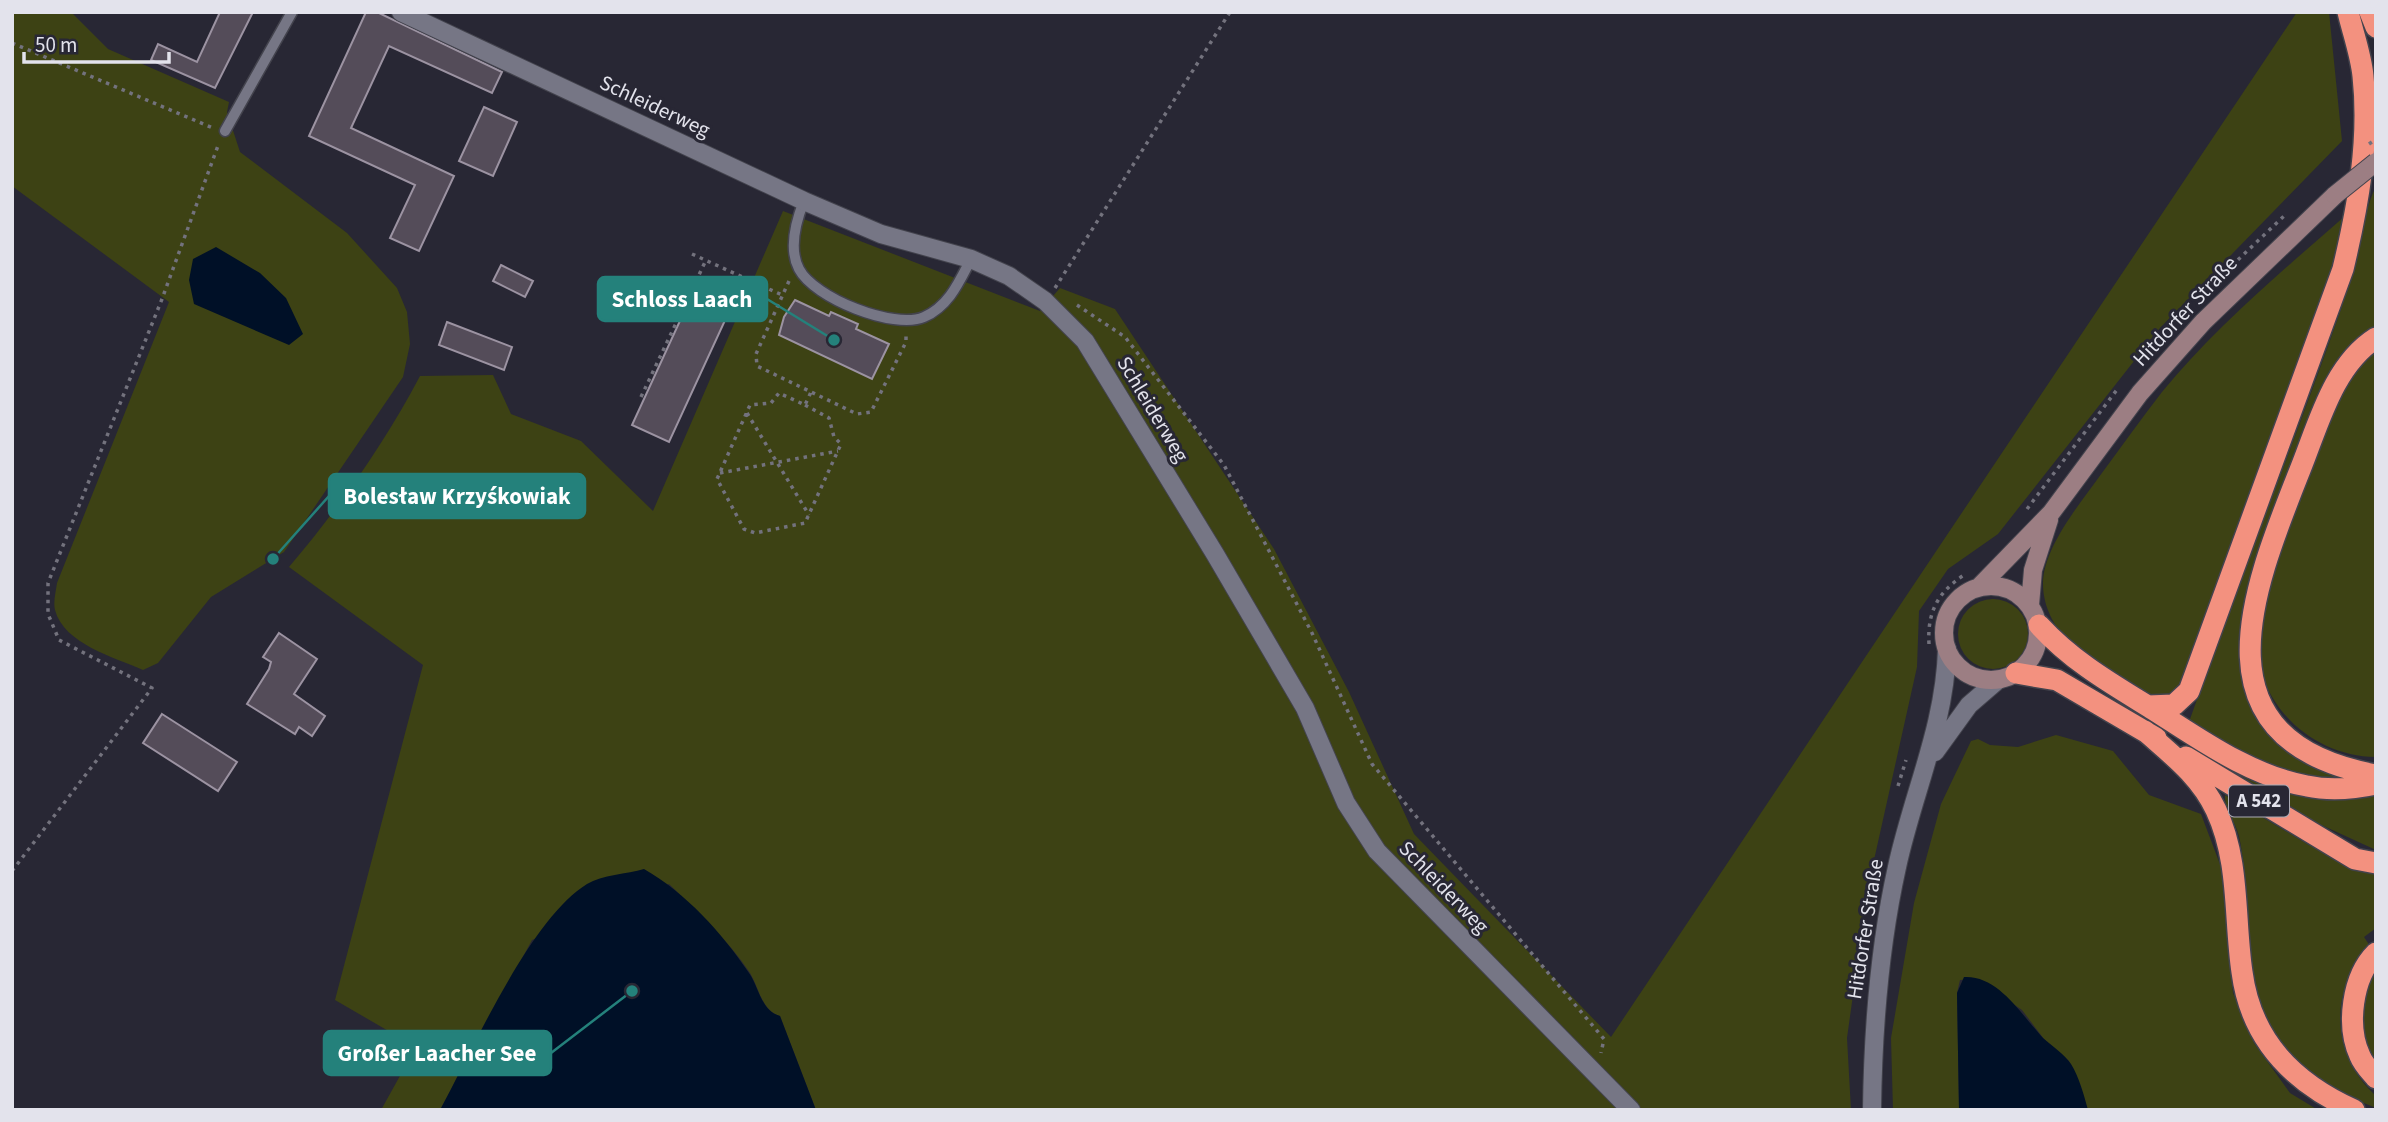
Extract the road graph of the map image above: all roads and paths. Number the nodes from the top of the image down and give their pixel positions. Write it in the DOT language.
graph roads {
  1 [pos="292,12"];
  2 [pos="401,12"];
  3 [pos="1230,12"];
  4 [pos="2348,12"];
  5 [pos="2370,12"];
  6 [pos="2376,27"];
  7 [pos="12,43"];
  8 [pos="225,131"];
  9 [pos="2376,162"];
  10 [pos="804,201"];
  11 [pos="692,254"];
  12 [pos="971,259"];
  13 [pos="706,260"];
  14 [pos="798,268"];
  15 [pos="783,295"];
  16 [pos="1045,301"];
  17 [pos="907,321"];
  18 [pos="2376,338"];
  19 [pos="811,392"];
  20 [pos="641,397"];
  21 [pos="805,405"];
  22 [pos="747,413"];
  23 [pos="838,451"];
  24 [pos="777,463"];
  25 [pos="720,473"];
  26 [pos="2051,513"];
  27 [pos="809,515"];
  28 [pos="1979,587"];
  29 [pos="2030,605"];
  30 [pos="2039,625"];
  31 [pos="1947,649"];
  32 [pos="2007,676"];
  33 [pos="2148,706"];
  34 [pos="2145,731"];
  35 [pos="1929,761"];
  36 [pos="2376,775"];
  37 [pos="2376,784"];
  38 [pos="2376,863"];
  39 [pos="12,871"];
  40 [pos="2376,953"];
  41 [pos="1597,1075"];
  42 [pos="2376,1078"];
  43 [pos="1632,1110"];
  44 [pos="1872,1110"];
  45 [pos="2354,1110"];
  1 -- 8 [label="lane"];
  2 -- 10 [label="street, Schleiderweg"];
  3 -- 16 [label="path"];
  4 -- 33 [label="highway"];
  5 -- 6 [label="highway"];
  7 -- 8 [label="path"];
  8 -- 39 [label="path"];
  9 -- 26 [label="main road, Hitdorfer Straße, bridge"];
  10 -- 12 [label="street, Schleiderweg"];
  10 -- 14 [label="lane"];
  11 -- 13 [label="path"];
  12 -- 16 [label="street, Schleiderweg"];
  12 -- 17 [label="lane"];
  13 -- 15 [label="path"];
  13 -- 20 [label="path"];
  14 -- 15 [label="path"];
  14 -- 17 [label="lane"];
  15 -- 19 [label="path"];
  16 -- 41 [label="street, Schleiderweg"];
  16 -- 41 [label="path"];
  17 -- 19 [label="path"];
  18 -- 36 [label="highway"];
  19 -- 21 [label="path"];
  21 -- 22 [label="path"];
  21 -- 23 [label="path"];
  22 -- 24 [label="path"];
  22 -- 25 [label="path"];
  23 -- 24 [label="path"];
  23 -- 27 [label="path"];
  24 -- 25 [label="path"];
  24 -- 27 [label="path"];
  25 -- 27 [label="path"];
  26 -- 28 [label="main road, Hitdorfer Straße"];
  26 -- 29 [label="main road, Hitdorfer Straße"];
  28 -- 29 [label="main road"];
  28 -- 31 [label="main road"];
  29 -- 30 [label="main road"];
  30 -- 32 [label="main road"];
  30 -- 33 [label="highway, A 542"];
  31 -- 32 [label="main road"];
  31 -- 35 [label="street, Hitdorfer Straße"];
  32 -- 34 [label="highway, A 542"];
  32 -- 35 [label="street, Hitdorfer Straße"];
  33 -- 37 [label="highway, A 542"];
  34 -- 38 [label="highway, A 542"];
  34 -- 45 [label="highway"];
  35 -- 44 [label="street, Hitdorfer Straße"];
  40 -- 42 [label="highway"];
  41 -- 43 [label="street, Schleiderweg"];
}
